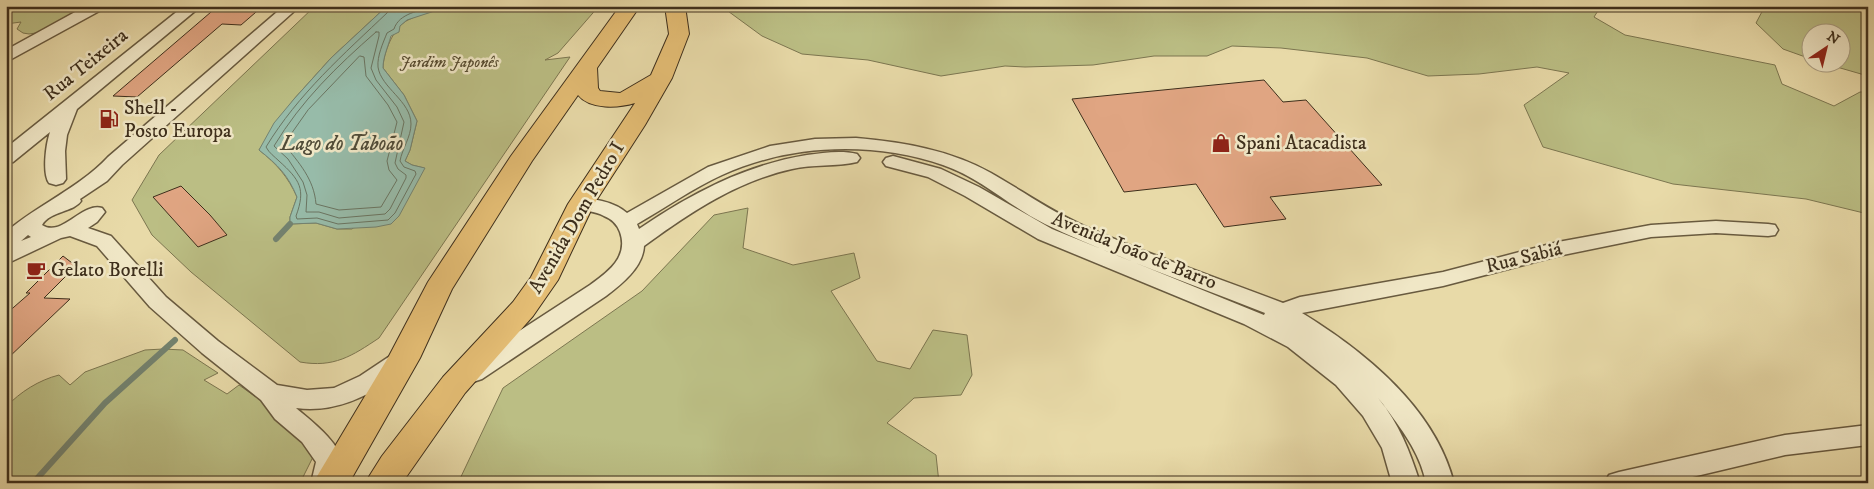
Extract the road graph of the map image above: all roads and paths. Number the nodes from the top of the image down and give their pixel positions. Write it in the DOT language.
graph roads {
  1 [pos="98,6"];
  2 [pos="194,6"];
  3 [pos="293,6"];
  4 [pos="630,6"];
  5 [pos="675,6"];
  6 [pos="6,58"];
  7 [pos="587,70"];
  8 [pos="661,78"];
  9 [pos="74,103"];
  10 [pos="55,145"];
  11 [pos="6,158"];
  12 [pos="78,193"];
  13 [pos="581,204"];
  14 [pos="53,207"];
  15 [pos="32,222"];
  16 [pos="626,222"];
  17 [pos="1768,230"];
  18 [pos="63,231"];
  19 [pos="104,241"];
  20 [pos="6,243"];
  21 [pos="634,243"];
  22 [pos="6,257"];
  23 [pos="1273,317"];
  24 [pos="404,358"];
  25 [pos="454,385"];
  26 [pos="270,393"];
  27 [pos="1868,435"];
  28 [pos="1408,482"];
  29 [pos="325,483"];
  30 [pos="331,483"];
  31 [pos="383,483"];
  32 [pos="1440,483"];
  33 [pos="1619,483"];
  1 -- 6 [label="street"];
  2 -- 9 [label="street, Rua Teixeira"];
  3 -- 12 [label="street"];
  4 -- 7 [label="main road"];
  5 -- 8 [label="main road, Avenida Dom Pedro I"];
  7 -- 8 [label="main road"];
  7 -- 24 [label="main road"];
  8 -- 13 [label="main road, Avenida Dom Pedro I"];
  9 -- 10 [label="street"];
  9 -- 11 [label="street, Rua Teixeira"];
  10 -- 11 [label="street"];
  10 -- 12 [label="street"];
  12 -- 14 [label="street"];
  12 -- 14 [label="street"];
  12 -- 18 [label="street"];
  12 -- 19 [label="street"];
  13 -- 16 [label="street"];
  13 -- 25 [label="main road, Avenida Dom Pedro I"];
  14 -- 15 [label="street"];
  15 -- 18 [label="street"];
  15 -- 20 [label="street"];
  16 -- 21 [label="street"];
  16 -- 23 [label="street, Avenida João de Barro"];
  17 -- 23 [label="street, Rua Sabiá"];
  18 -- 19 [label="street"];
  18 -- 22 [label="street"];
  19 -- 26 [label="street"];
  21 -- 23 [label="street, Avenida João de Barro"];
  21 -- 25 [label="street"];
  23 -- 28 [label="street, Avenida João de Barro"];
  23 -- 32 [label="street, Avenida João de Barro"];
  24 -- 26 [label="street"];
  24 -- 30 [label="main road"];
  25 -- 31 [label="main road, Avenida Dom Pedro I"];
  26 -- 29 [label="street"];
  27 -- 33 [label="street"];
}
